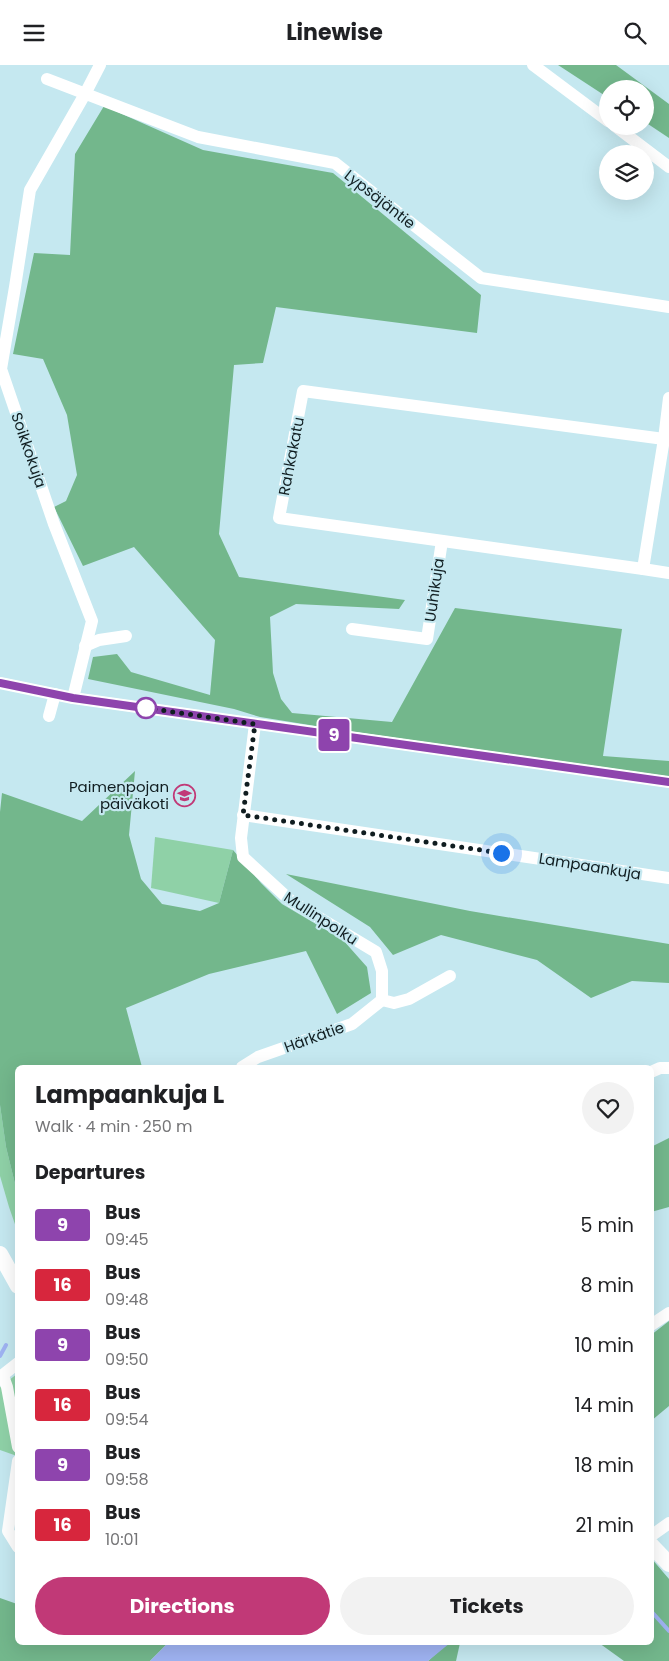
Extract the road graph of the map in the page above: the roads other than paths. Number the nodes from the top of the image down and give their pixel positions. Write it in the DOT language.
graph roads {
  1 [pos="100,65"];
  2 [pos="533,65"];
  3 [pos="47,79"];
  4 [pos="85,93"];
  5 [pos="599,114"];
  6 [pos="627,135"];
  7 [pos="669,167"];
  8 [pos="669,307"];
  9 [pos="0,369"];
  10 [pos="669,398"];
  11 [pos="664,439"];
  12 [pos="442,541"];
  13 [pos="643,569"];
  14 [pos="669,573"];
  15 [pos="352,629"];
  16 [pos="126,636"];
  17 [pos="86,647"];
  18 [pos="0,683"];
  19 [pos="55,694"];
  20 [pos="73,698"];
  21 [pos="49,716"];
  22 [pos="255,724"];
  23 [pos="669,782"];
  24 [pos="243,815"];
  25 [pos="669,878"];
  26 [pos="450,976"];
  27 [pos="382,1000"];
  28 [pos="245,1065"];
  29 [pos="669,1068"];
  30 [pos="654,1070"];
  31 [pos="0,1254"];
  32 [pos="15,1281"];
  33 [pos="669,1313"];
  34 [pos="654,1323"];
  35 [pos="15,1365"];
  36 [pos="1,1376"];
  37 [pos="15,1431"];
  38 [pos="15,1482"];
  39 [pos="669,1523"];
  40 [pos="654,1534"];
  41 [pos="15,1542"];
  42 [pos="654,1548"];
  43 [pos="669,1563"];
  1 -- 4 [label="street, Soikkokuja"];
  2 -- 5 [label="street"];
  3 -- 4 [label="street, Lypsäjäntie"];
  4 -- 8 [label="street, Lypsäjäntie"];
  4 -- 9 [label="street, Soikkokuja"];
  6 -- 7 [label="street"];
  9 -- 17 [label="street, Soikkokuja"];
  10 -- 11 [label="street"];
  11 -- 12 [label="street, Rahkakatu"];
  11 -- 13 [label="street"];
  12 -- 13 [label="street, Rahkakatu"];
  12 -- 15 [label="street, Uuhikuja"];
  13 -- 14 [label="street, Rahkakatu"];
  16 -- 17 [label="street"];
  17 -- 20 [label="street, Soikkokuja"];
  18 -- 19 [label="street"];
  19 -- 20 [label="street"];
  19 -- 21 [label="street"];
  20 -- 22 [label="street"];
  22 -- 23 [label="street"];
  22 -- 24 [label="street, Mullinpolku"];
  24 -- 25 [label="street, Lampaankuja"];
  24 -- 27 [label="street, Mullinpolku"];
  26 -- 27 [label="street"];
  27 -- 28 [label="street, Härkätie"];
  29 -- 30 [label="street"];
  31 -- 32 [label="main road"];
  33 -- 34 [label="street"];
  35 -- 36 [label="street"];
  36 -- 37 [label="street"];
  38 -- 41 [label="street"];
  39 -- 40 [label="street"];
  42 -- 43 [label="main road"];
}
